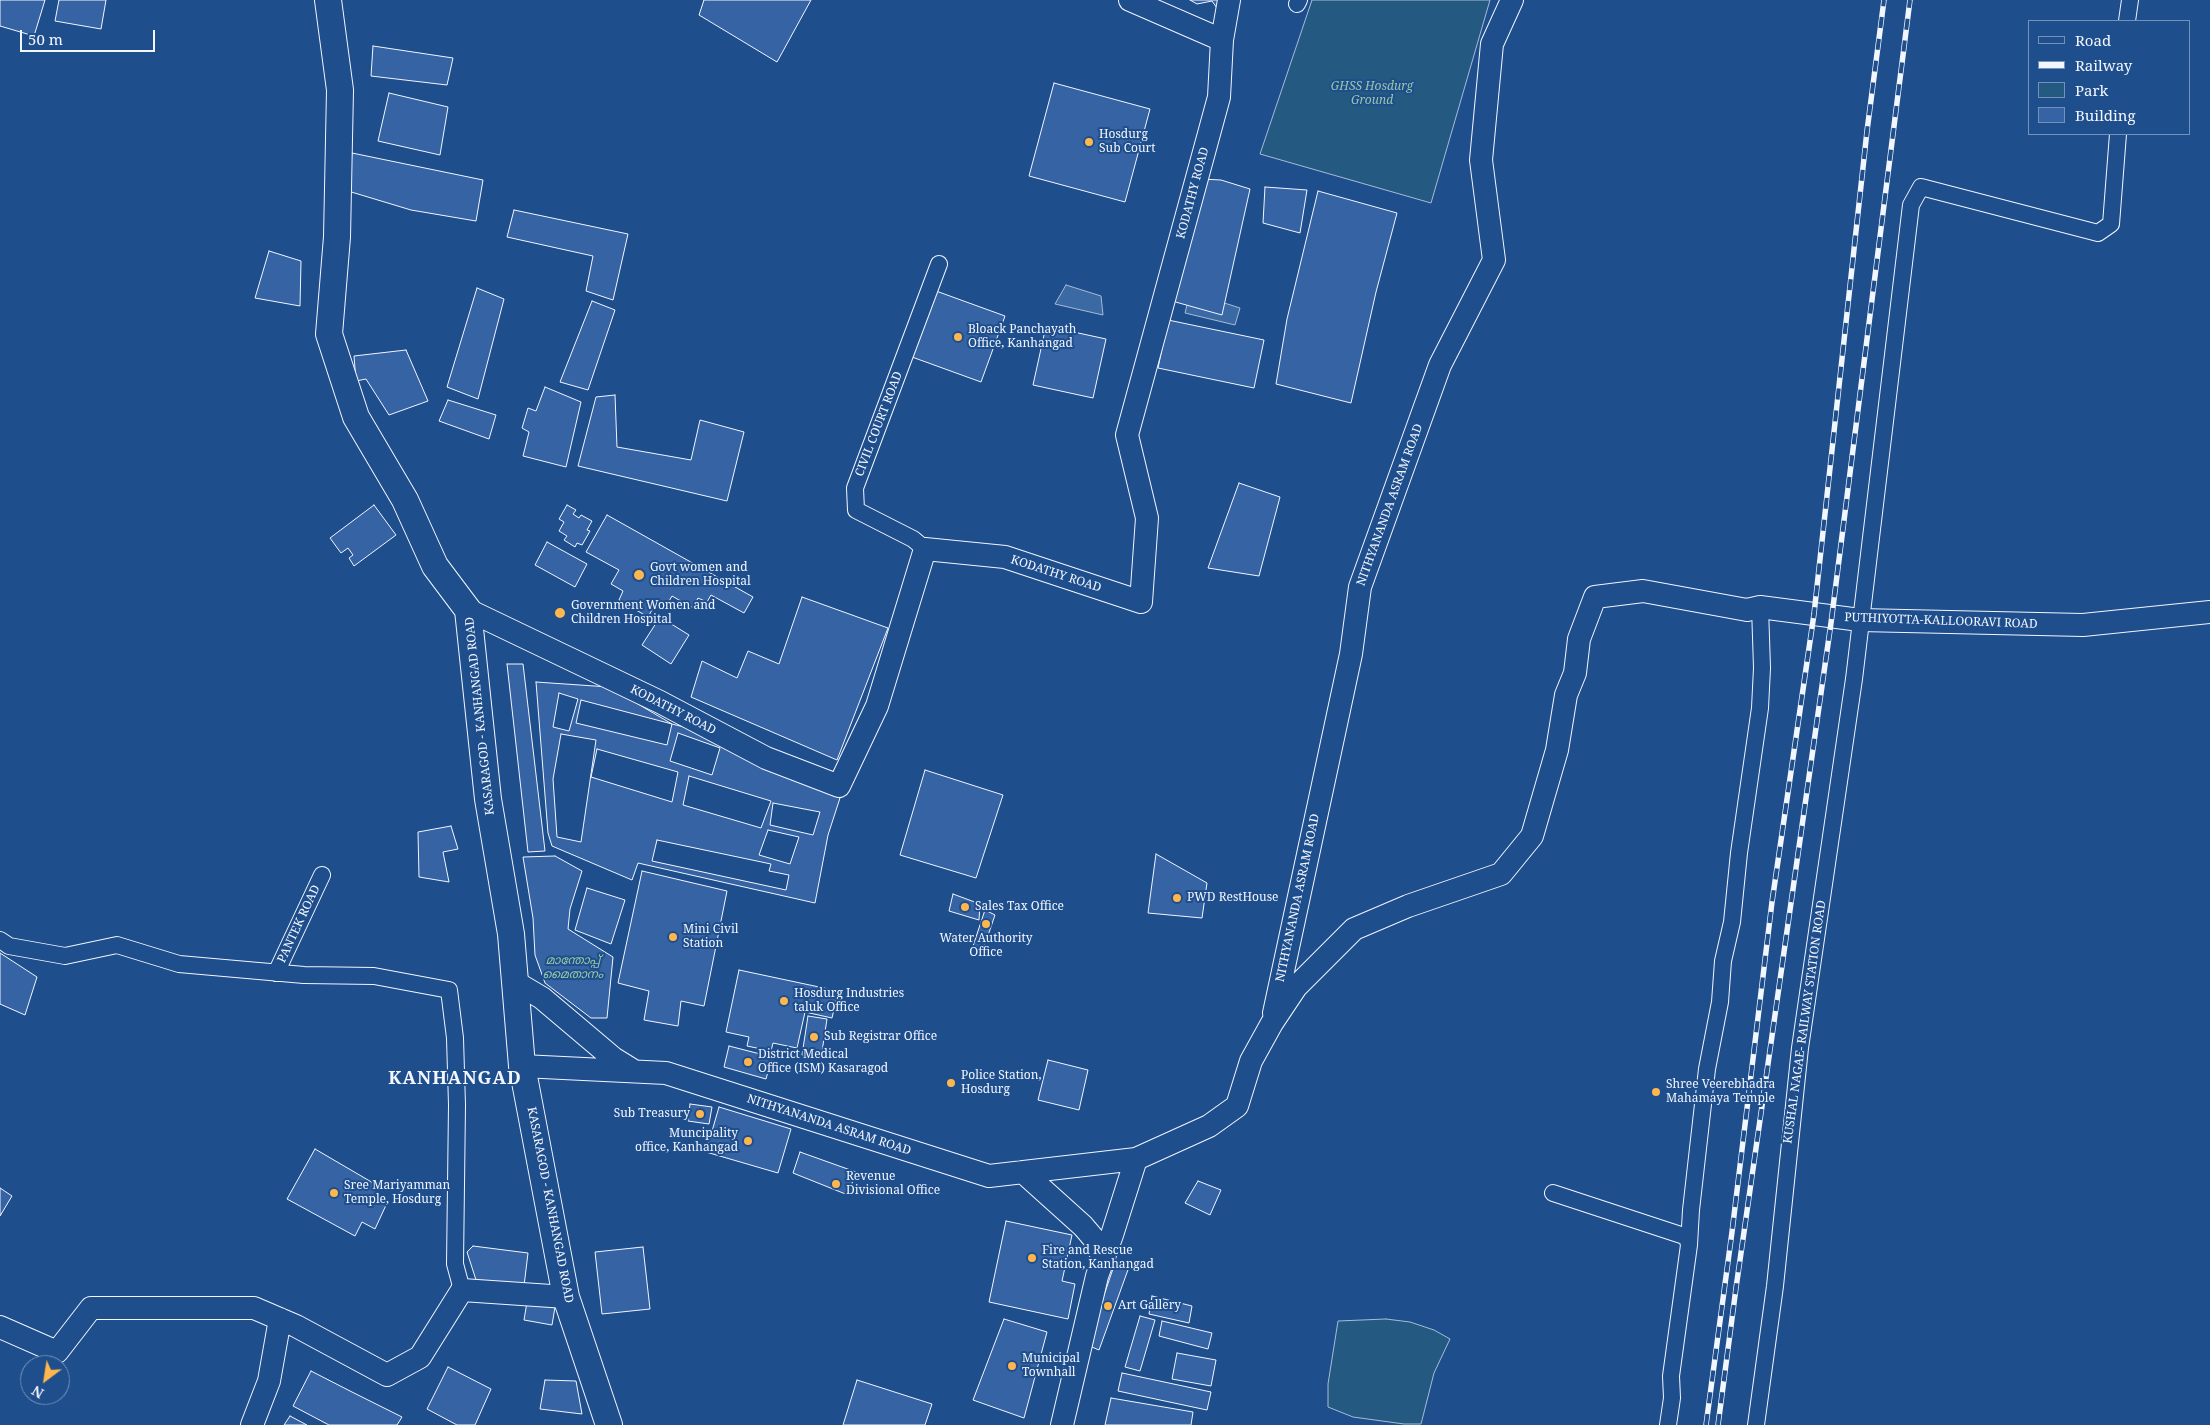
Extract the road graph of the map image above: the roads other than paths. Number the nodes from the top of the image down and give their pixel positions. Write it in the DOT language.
graph roads {
  1 [pos="328,0"];
  2 [pos="1130,0"];
  3 [pos="1229,0"];
  4 [pos="1512,0"];
  5 [pos="2130,0"];
  6 [pos="2127,20"];
  7 [pos="1222,40"];
  8 [pos="2118,135"];
  9 [pos="939,264"];
  10 [pos="925,549"];
  11 [pos="1760,607"];
  12 [pos="468,610"];
  13 [pos="2210,612"];
  14 [pos="1860,620"];
  15 [pos="322,875"];
  16 [pos="0,940"];
  17 [pos="276,973"];
  18 [pos="515,982"];
  19 [pos="1272,1024"];
  20 [pos="522,1066"];
  21 [pos="636,1072"];
  22 [pos="1136,1159"];
  23 [pos="1024,1172"];
  24 [pos="1553,1193"];
  25 [pos="1690,1245"];
  26 [pos="1102,1263"];
  27 [pos="462,1290"];
  28 [pos="566,1296"];
  29 [pos="280,1319"];
  30 [pos="0,1327"];
  31 [pos="252,1425"];
  32 [pos="609,1425"];
  33 [pos="1062,1425"];
  34 [pos="1668,1425"];
  35 [pos="1756,1425"];
  1 -- 12 [label="main road, KASARAGOD - KANHANGAD ROAD"];
  2 -- 7 [label="street"];
  3 -- 7 [label="street"];
  4 -- 19 [label="street, NITHYANANDA ASRAM ROAD"];
  5 -- 6 [label="street"];
  7 -- 10 [label="street, KODATHY ROAD"];
  8 -- 14 [label="street, KUSHAL NAGAE- RAILWAY STATION ROAD"];
  9 -- 10 [label="street, CIVIL COURT ROAD"];
  10 -- 12 [label="street, KODATHY ROAD"];
  11 -- 14 [label="street, PUTHIYOTTA-KALLOORAVI ROAD"];
  11 -- 19 [label="street, PUTHIYOTTA-KALLOORAVI ROAD"];
  11 -- 25 [label="street"];
  12 -- 18 [label="main road, KASARAGOD - KANHANGAD ROAD"];
  13 -- 14 [label="street, PUTHIYOTTA-KALLOORAVI ROAD"];
  14 -- 35 [label="street, KUSHAL NAGAE- RAILWAY STATION ROAD"];
  15 -- 17 [label="street, PANTEK ROAD"];
  16 -- 17 [label="street"];
  17 -- 27 [label="street"];
  18 -- 20 [label="main road, KASARAGOD - KANHANGAD ROAD"];
  18 -- 21 [label="street"];
  19 -- 22 [label="street, PUTHIYOTTA-KALLOORAVI ROAD"];
  20 -- 21 [label="street, NITHYANANDA ASRAM ROAD"];
  20 -- 28 [label="main road, KASARAGOD - KANHANGAD ROAD"];
  21 -- 23 [label="street, NITHYANANDA ASRAM ROAD"];
  22 -- 23 [label="street, NITHYANANDA ASRAM ROAD"];
  22 -- 26 [label="street"];
  23 -- 26 [label="street"];
  24 -- 25 [label="street"];
  25 -- 34 [label="street"];
  26 -- 33 [label="street"];
  27 -- 28 [label="street"];
  27 -- 29 [label="street"];
  28 -- 32 [label="main road, KASARAGOD - KANHANGAD ROAD"];
  29 -- 30 [label="street"];
  29 -- 31 [label="street"];
}
